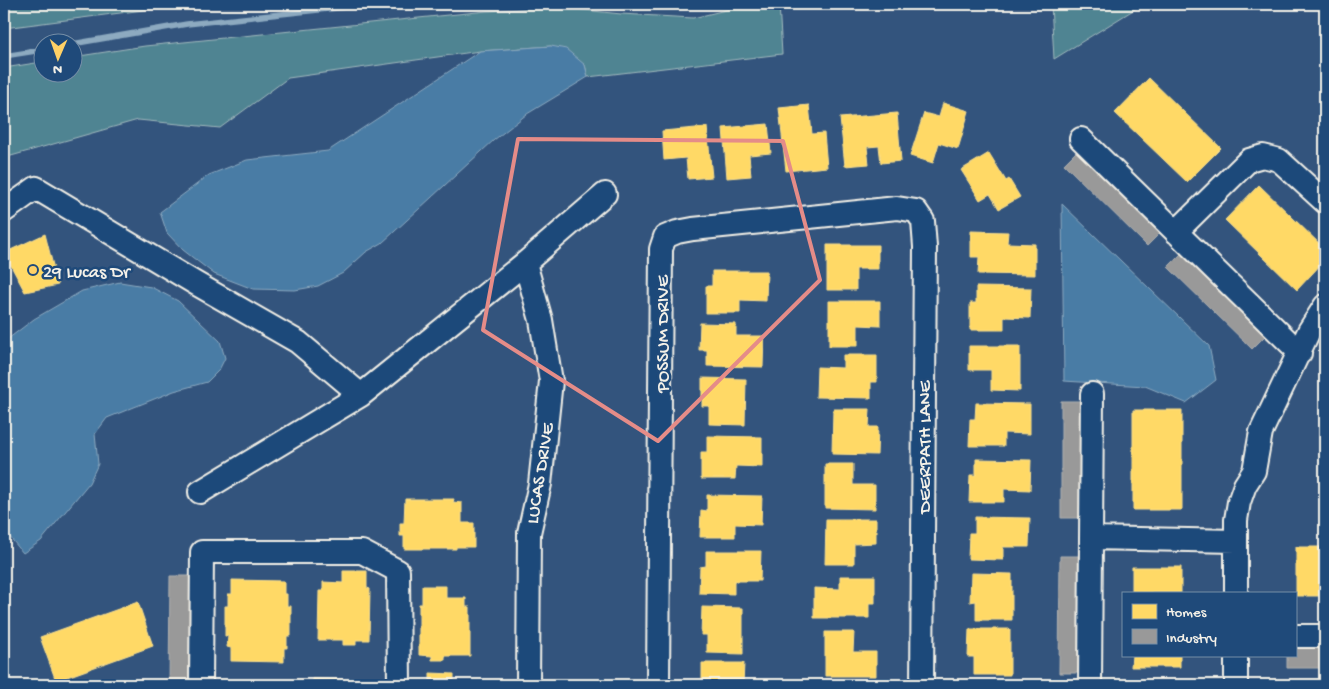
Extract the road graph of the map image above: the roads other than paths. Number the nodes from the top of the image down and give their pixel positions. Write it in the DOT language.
graph roads {
  1 [pos="1081,140"];
  2 [pos="605,194"];
  3 [pos="1325,202"];
  4 [pos="4,211"];
  5 [pos="916,211"];
  6 [pos="1176,232"];
  7 [pos="525,263"];
  8 [pos="1325,306"];
  9 [pos="1300,353"];
  10 [pos="1092,394"];
  11 [pos="360,395"];
  12 [pos="200,492"];
  13 [pos="1091,538"];
  14 [pos="1236,541"];
  15 [pos="1236,592"];
  16 [pos="1296,636"];
  17 [pos="1325,636"];
  18 [pos="1236,656"];
  19 [pos="201,685"];
  20 [pos="399,685"];
  21 [pos="528,685"];
  22 [pos="658,685"];
  23 [pos="922,685"];
  24 [pos="1090,685"];
  25 [pos="1236,685"];
  1 -- 6 [label="street"];
  2 -- 7 [label="street"];
  3 -- 6 [label="street"];
  4 -- 11 [label="street"];
  5 -- 22 [label="street, POSSUM DRIVE"];
  5 -- 23 [label="street, DEERPATH LANE"];
  6 -- 9 [label="street"];
  7 -- 11 [label="street"];
  7 -- 21 [label="street, LUCAS DRIVE"];
  8 -- 9 [label="street"];
  9 -- 14 [label="street"];
  10 -- 13 [label="street"];
  11 -- 12 [label="street"];
  13 -- 14 [label="street"];
  13 -- 24 [label="street"];
  14 -- 15 [label="street"];
  16 -- 17 [label="street"];
  18 -- 25 [label="street"];
  19 -- 20 [label="street"];
}
